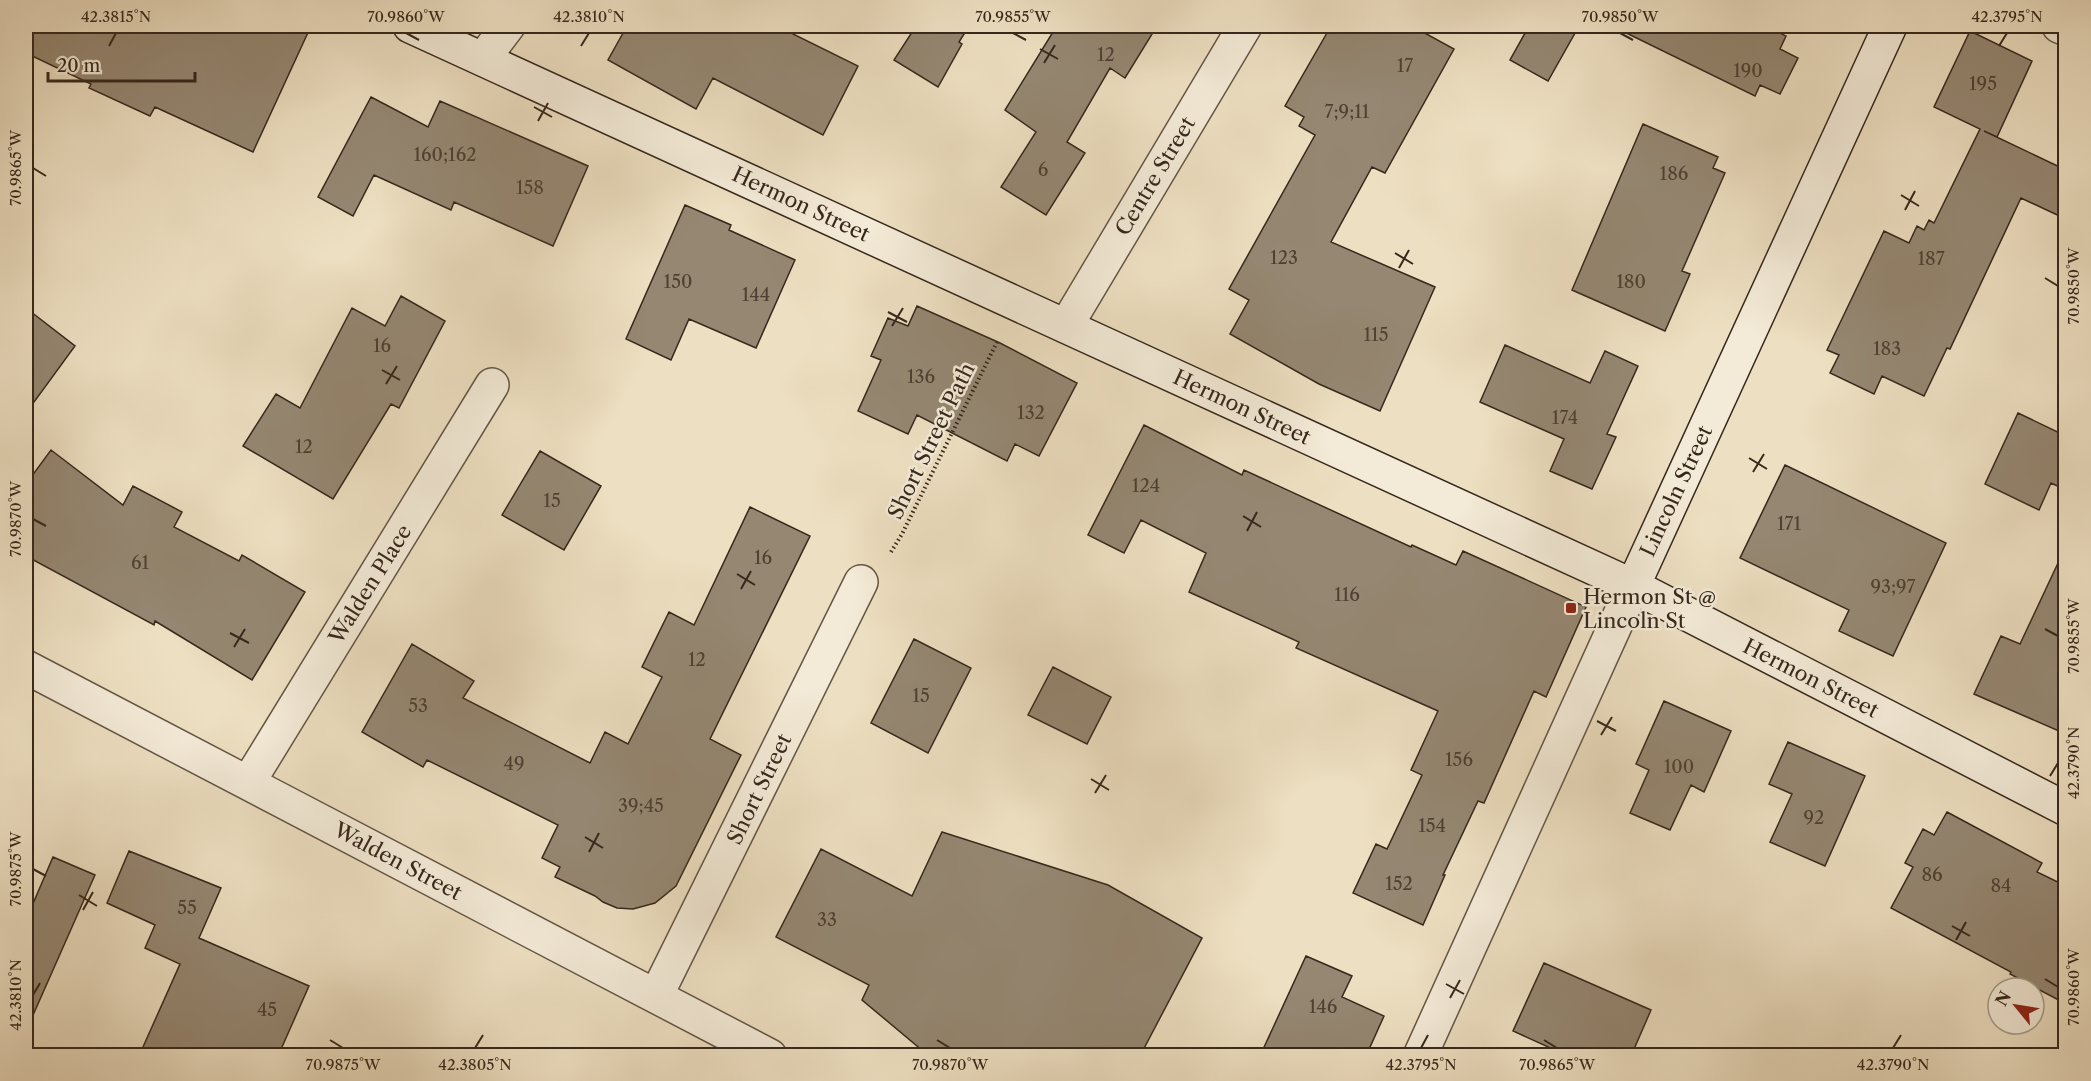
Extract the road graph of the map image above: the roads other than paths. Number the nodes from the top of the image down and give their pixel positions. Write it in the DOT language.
graph roads {
  1 [pos="410,26"];
  2 [pos="508,26"];
  3 [pos="1245,26"];
  4 [pos="1890,26"];
  5 [pos="2059,26"];
  6 [pos="2066,29"];
  7 [pos="483,59"];
  8 [pos="1066,326"];
  9 [pos="492,385"];
  10 [pos="861,582"];
  11 [pos="1632,586"];
  12 [pos="26,667"];
  13 [pos="248,783"];
  14 [pos="2066,809"];
  15 [pos="657,996"];
  16 [pos="770,1056"];
  17 [pos="1420,1056"];
  1 -- 7 [label="street, Hermon Street"];
  2 -- 7 [label="street"];
  3 -- 8 [label="street, Centre Street"];
  4 -- 11 [label="street, Lincoln Street"];
  5 -- 6 [label="street"];
  7 -- 8 [label="street, Hermon Street"];
  8 -- 11 [label="street, Hermon Street"];
  9 -- 13 [label="street, Walden Place"];
  10 -- 15 [label="street, Short Street"];
  11 -- 14 [label="street, Hermon Street"];
  11 -- 17 [label="street, Lincoln Street"];
  12 -- 13 [label="street, Walden Street"];
  13 -- 15 [label="street, Walden Street"];
  15 -- 16 [label="street, Walden Street"];
}
